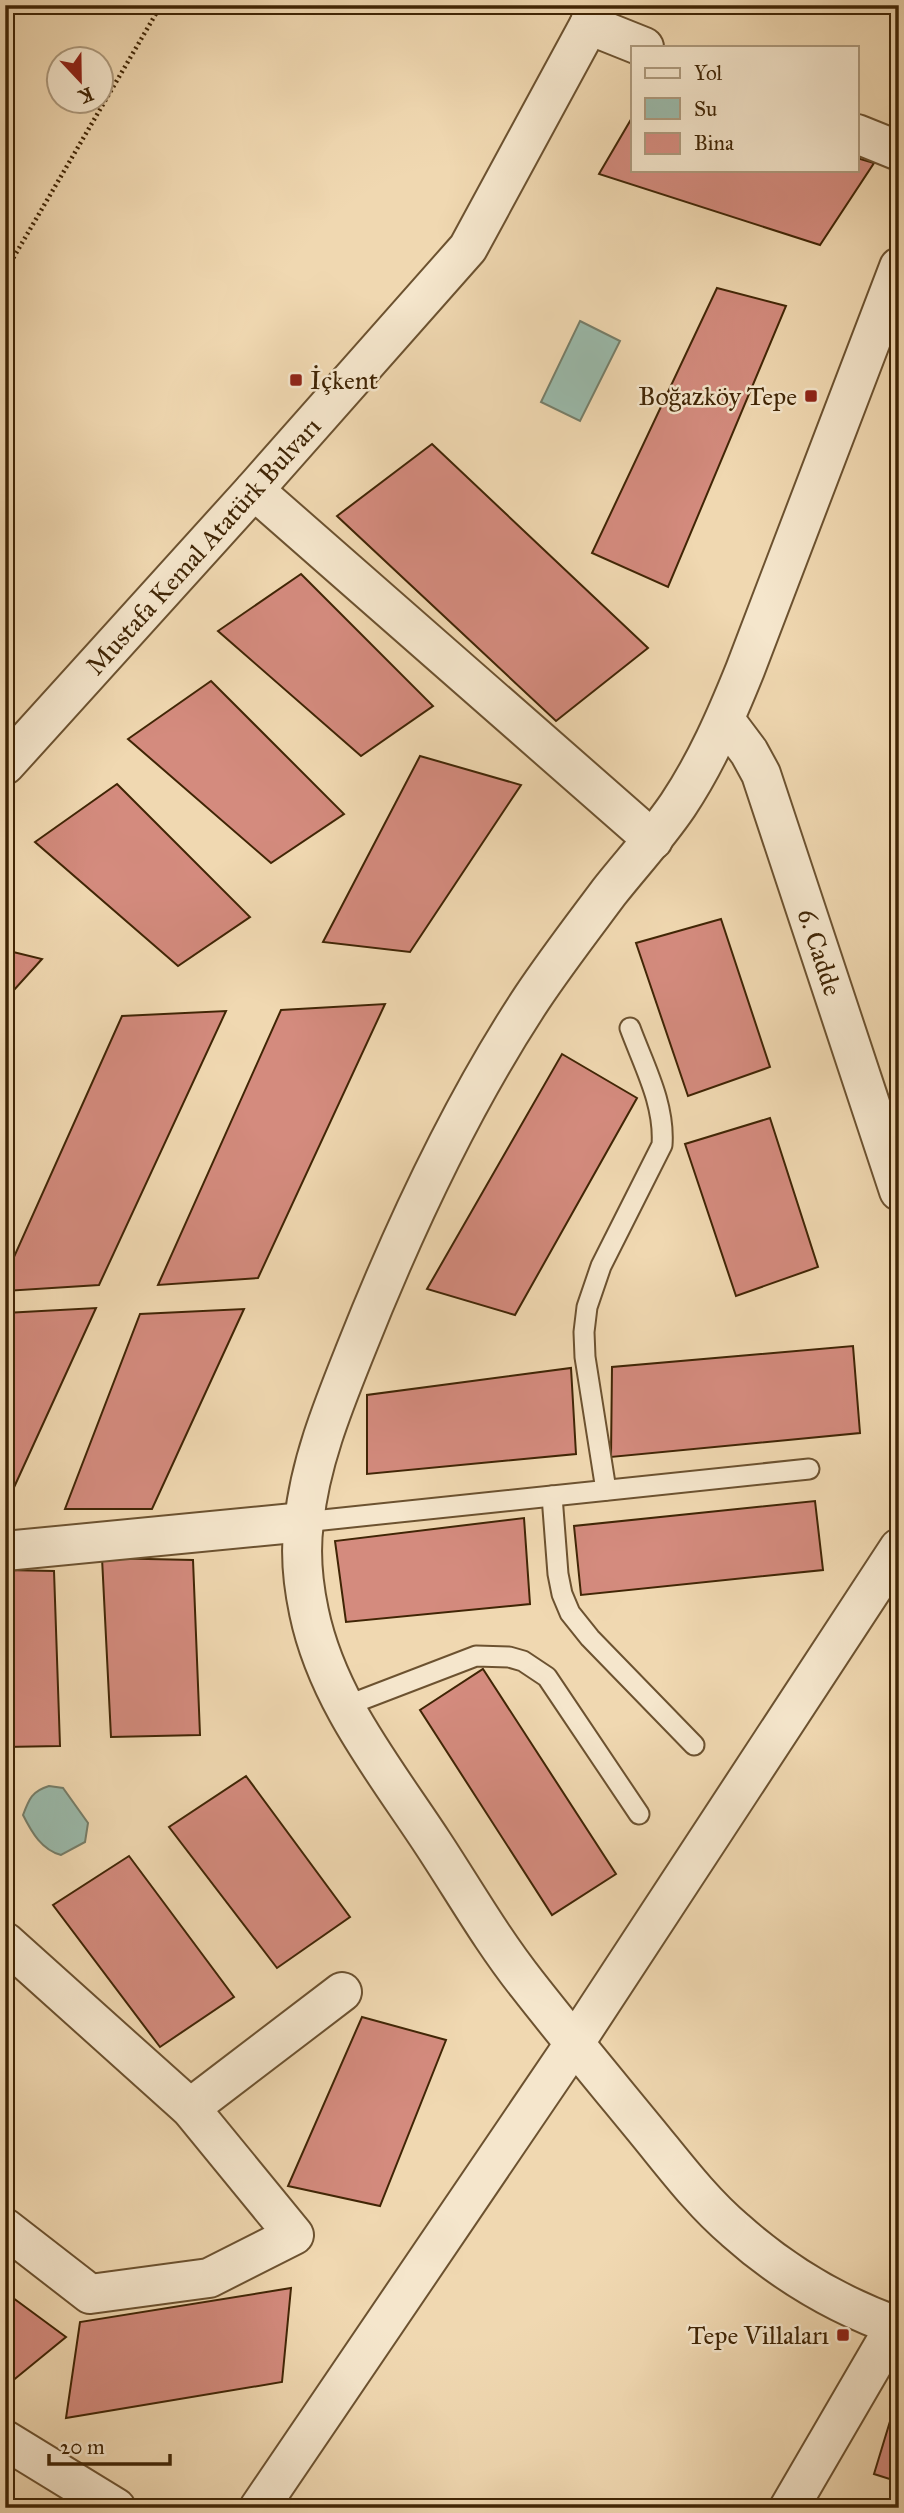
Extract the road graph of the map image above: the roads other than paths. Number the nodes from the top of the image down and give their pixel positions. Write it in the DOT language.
graph roads {
  1 [pos="593,15"];
  2 [pos="642,46"];
  3 [pos="858,134"];
  4 [pos="899,151"];
  5 [pos="899,267"];
  6 [pos="254,491"];
  7 [pos="725,720"];
  8 [pos="5,765"];
  9 [pos="653,840"];
  10 [pos="630,1028"];
  11 [pos="899,1191"];
  12 [pos="810,1469"];
  13 [pos="606,1490"];
  14 [pos="552,1496"];
  15 [pos="303,1522"];
  16 [pos="899,1548"];
  17 [pos="5,1551"];
  18 [pos="344,1707"];
  19 [pos="694,1745"];
  20 [pos="639,1814"];
  21 [pos="5,1942"];
  22 [pos="342,1992"];
  23 [pos="574,2044"];
  24 [pos="190,2109"];
  25 [pos="5,2228"];
  26 [pos="897,2326"];
  27 [pos="5,2440"];
  28 [pos="117,2508"];
  29 [pos="259,2508"];
  30 [pos="789,2508"];
  1 -- 2 [label="street"];
  1 -- 6 [label="street, Mustafa Kemal Atatürk Bulvarı"];
  3 -- 4 [label="street"];
  5 -- 7 [label="street"];
  6 -- 8 [label="street, Mustafa Kemal Atatürk Bulvarı"];
  6 -- 9 [label="street"];
  7 -- 9 [label="street"];
  7 -- 11 [label="street, 6. Cadde"];
  9 -- 15 [label="street"];
  10 -- 13 [label="lane"];
  12 -- 13 [label="lane"];
  13 -- 14 [label="lane"];
  14 -- 15 [label="lane"];
  14 -- 19 [label="lane"];
  15 -- 17 [label="street"];
  15 -- 18 [label="street"];
  16 -- 23 [label="street"];
  18 -- 20 [label="lane"];
  18 -- 23 [label="street"];
  21 -- 24 [label="street"];
  22 -- 24 [label="street"];
  23 -- 26 [label="street"];
  23 -- 29 [label="street"];
  24 -- 25 [label="street"];
  26 -- 30 [label="street"];
  27 -- 28 [label="street"];
}
